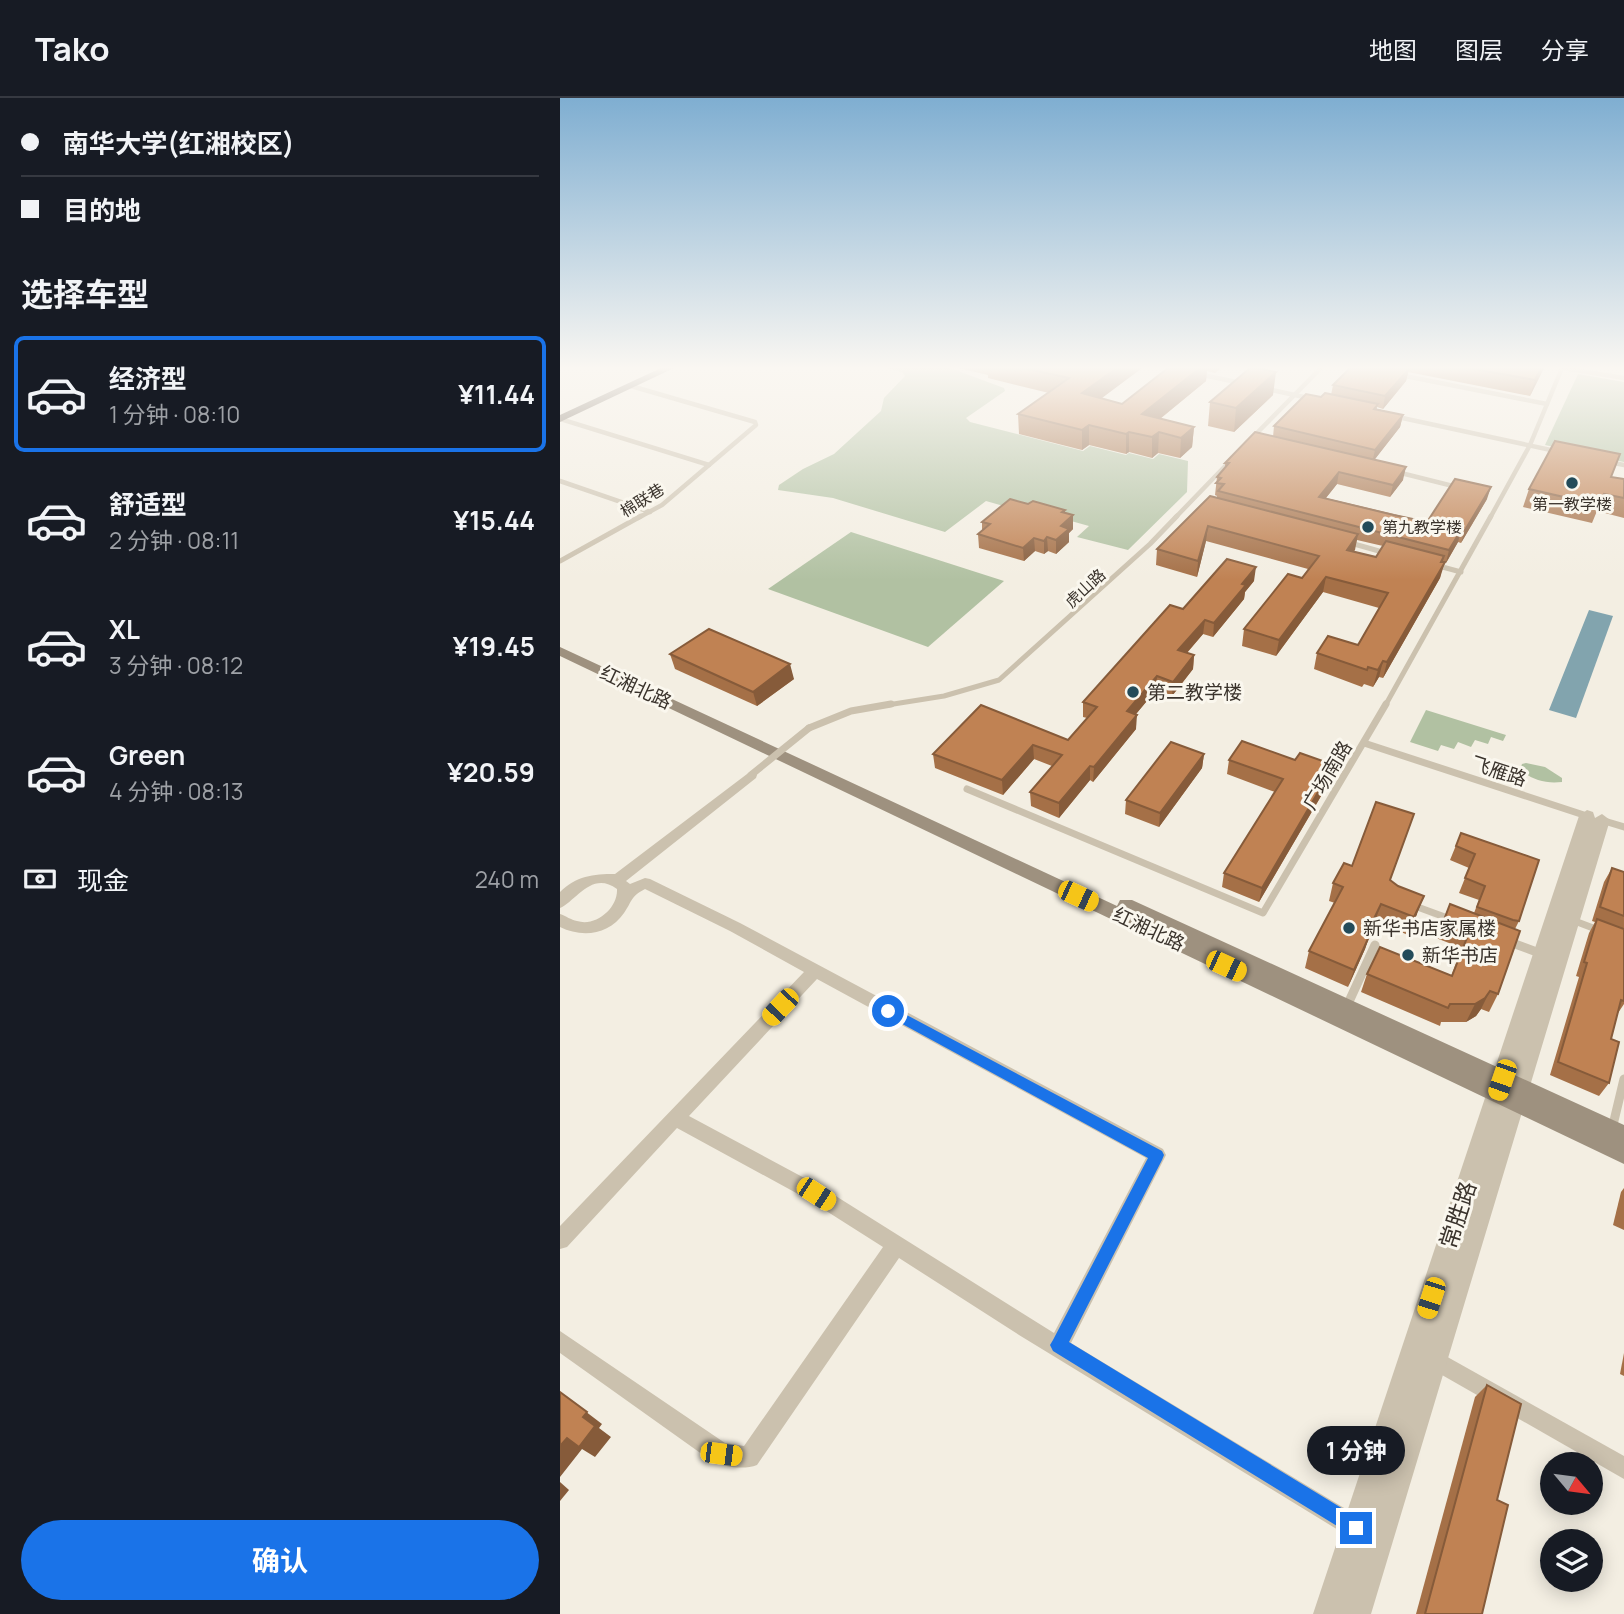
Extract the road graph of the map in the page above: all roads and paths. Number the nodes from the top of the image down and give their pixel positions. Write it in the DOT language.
graph roads {
  1 [pos="624,439"];
  2 [pos="739,439"];
  3 [pos="1251,439"];
  4 [pos="1501,439"];
  5 [pos="1533,439"];
  6 [pos="1264,442"];
  7 [pos="1530,445"];
  8 [pos="1244,446"];
  9 [pos="1570,454"];
  10 [pos="1235,455"];
  11 [pos="1597,459"];
  12 [pos="709,465"];
  13 [pos="1624,465"];
  14 [pos="1395,472"];
  15 [pos="560,481"];
  16 [pos="1461,488"];
  17 [pos="1488,495"];
  18 [pos="1502,498"];
  19 [pos="1192,502"];
  20 [pos="1205,506"];
  21 [pos="650,512"];
  22 [pos="1340,541"];
  23 [pos="1394,555"];
  24 [pos="560,561"];
  25 [pos="1421,562"];
  26 [pos="1461,572"];
  27 [pos="560,642"];
  28 [pos="560,651"];
  29 [pos="1364,743"];
  30 [pos="751,775"];
  31 [pos="967,789"];
  32 [pos="1604,821"];
  33 [pos="621,887"];
  34 [pos="560,902"];
  35 [pos="1407,902"];
  36 [pos="1563,917"];
  37 [pos="560,920"];
  38 [pos="1456,921"];
  39 [pos="1493,935"];
  40 [pos="1614,936"];
  41 [pos="1374,946"];
  42 [pos="1550,957"];
  43 [pos="815,971"];
  44 [pos="1346,1008"];
  45 [pos="1624,1079"];
  46 [pos="1508,1091"];
  47 [pos="676,1118"];
  48 [pos="1618,1133"];
  49 [pos="1624,1153"];
  50 [pos="560,1240"];
  51 [pos="896,1245"];
  52 [pos="560,1341"];
  53 [pos="1059,1345"];
  54 [pos="1435,1360"];
  55 [pos="1624,1468"];
  56 [pos="1356,1528"];
  57 [pos="1328,1614"];
  58 [pos="1356,1614"];
  1 -- 12 [label="lane"];
  2 -- 12 [label="lane, 棉联巷"];
  3 -- 6 [label="lane"];
  3 -- 8 [label="lane"];
  4 -- 7 [label="lane"];
  5 -- 7 [label="lane, 广场南路"];
  7 -- 9 [label="lane"];
  7 -- 18 [label="lane, 广场南路"];
  10 -- 19 [label="lane, 虎山路"];
  11 -- 13 [label="lane"];
  12 -- 21 [label="lane, 棉联巷"];
  14 -- 16 [label="lane"];
  15 -- 21 [label="lane"];
  17 -- 18 [label="lane"];
  18 -- 26 [label="lane, 广场南路"];
  19 -- 20 [label="lane"];
  19 -- 30 [label="lane, 虎山路, bridge"];
  21 -- 24 [label="lane, 棉联巷"];
  22 -- 23 [label="lane"];
  25 -- 26 [label="lane"];
  26 -- 29 [label="lane, 广场南路"];
  27 -- 44 [label="main road, 红湘北路"];
  28 -- 46 [label="main road, 红湘北路"];
  29 -- 31 [label="lane, 广场南路"];
  29 -- 32 [label="lane, 飞雁路"];
  30 -- 33 [label="street"];
  32 -- 36 [label="street, 常胜路"];
  33 -- 34 [label="street"];
  33 -- 37 [label="street"];
  33 -- 43 [label="street"];
  35 -- 38 [label="lane"];
  36 -- 40 [label="lane"];
  36 -- 42 [label="street, 常胜路"];
  39 -- 42 [label="lane"];
  41 -- 44 [label="lane"];
  42 -- 46 [label="street, 常胜路"];
  43 -- 47 [label="street"];
  43 -- 53 [label="street"];
  44 -- 46 [label="main road, 红湘北路"];
  45 -- 48 [label="lane"];
  46 -- 48 [label="main road, 红湘北路"];
  46 -- 49 [label="main road, 红湘北路"];
  46 -- 54 [label="street, 常胜路"];
  46 -- 56 [label="street, 常胜路"];
  47 -- 50 [label="street"];
  47 -- 51 [label="street"];
  51 -- 52 [label="street"];
  51 -- 53 [label="street"];
  53 -- 56 [label="street"];
  54 -- 55 [label="street"];
  54 -- 58 [label="street, 常胜路"];
  56 -- 57 [label="street, 常胜路"];
}
